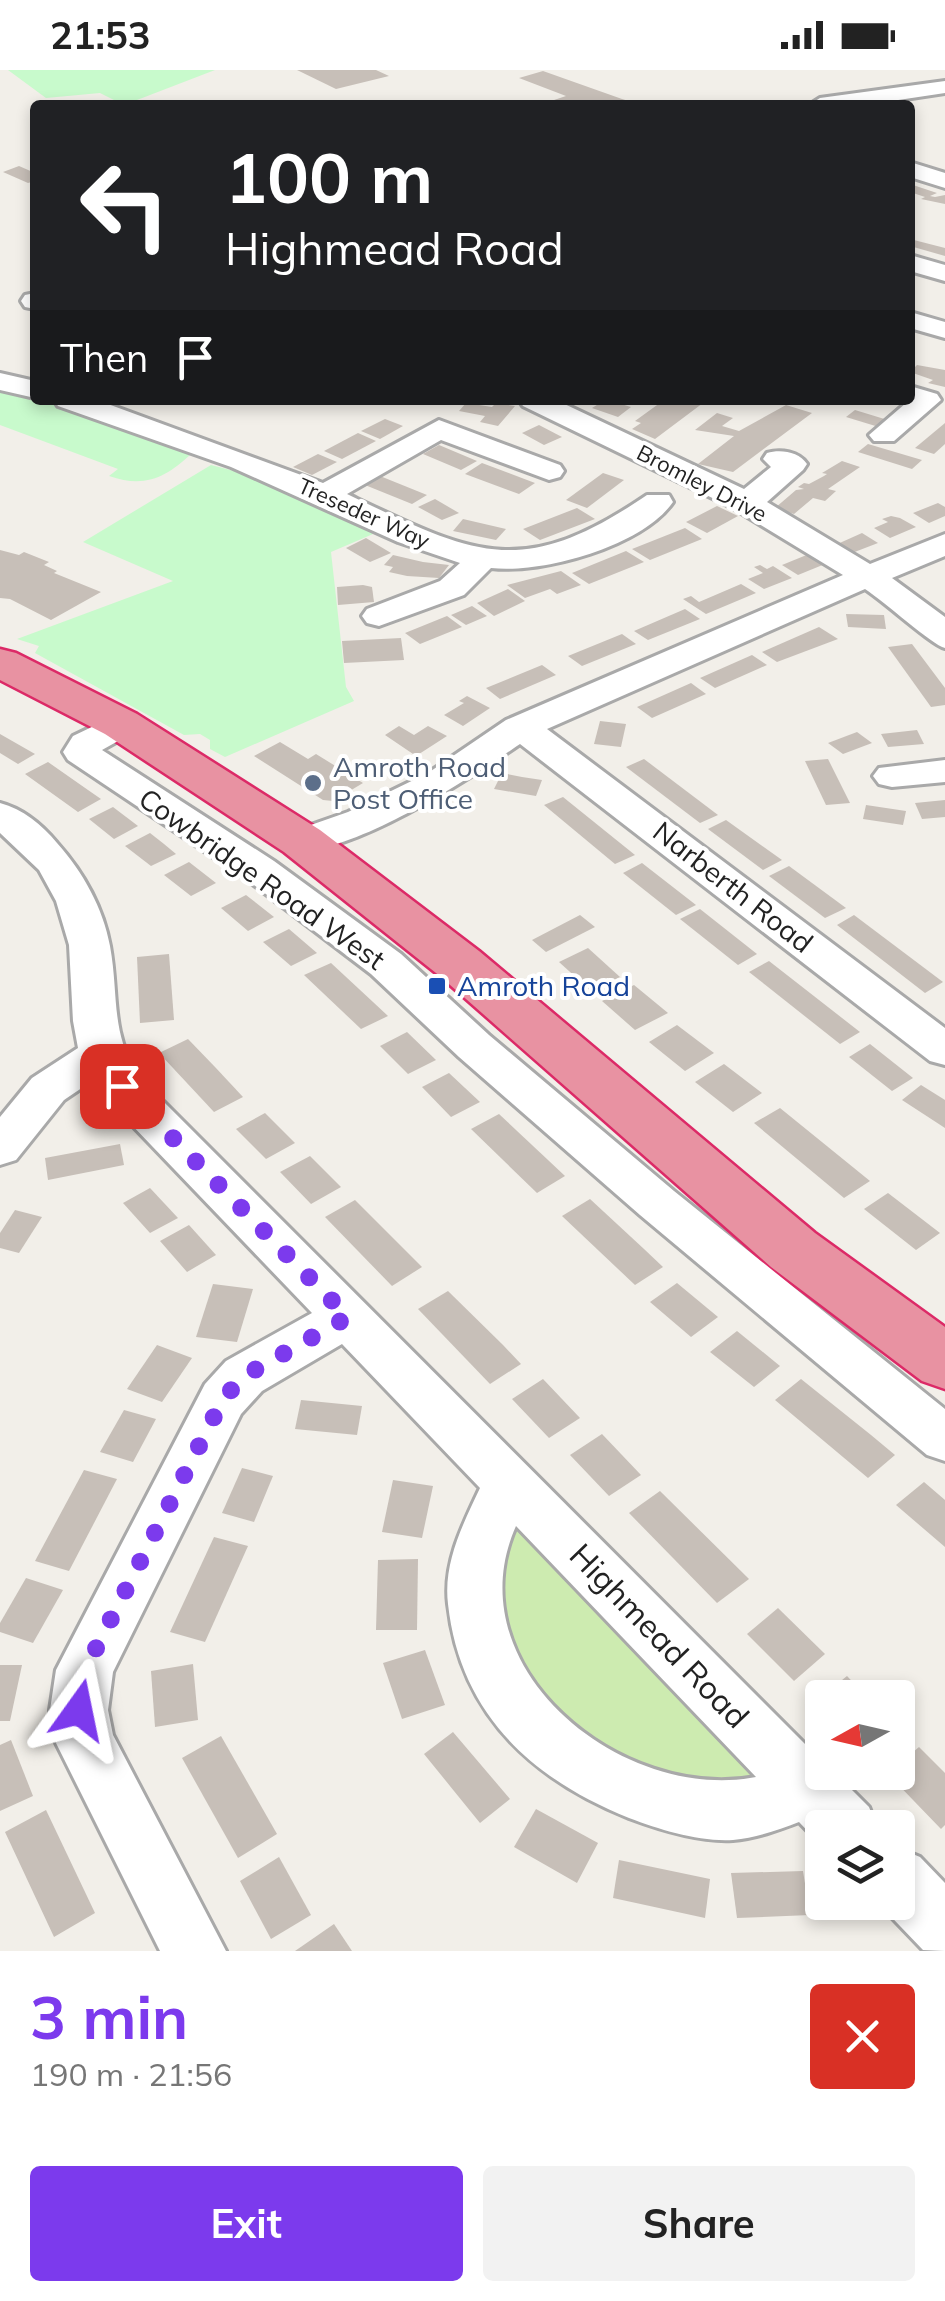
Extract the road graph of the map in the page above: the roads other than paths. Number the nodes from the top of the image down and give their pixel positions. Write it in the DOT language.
graph roads {
  1 [pos="944,88"];
  2 [pos="856,100"];
  3 [pos="915,171"];
  4 [pos="945,181"];
  5 [pos="915,265"];
  6 [pos="945,273"];
  7 [pos="915,321"];
  8 [pos="945,330"];
  9 [pos="0,381"];
  10 [pos="30,389"];
  11 [pos="915,396"];
  12 [pos="83,405"];
  13 [pos="543,405"];
  14 [pos="884,435"];
  15 [pos="778,459"];
  16 [pos="549,471"];
  17 [pos="325,494"];
  18 [pos="744,501"];
  19 [pos="658,502"];
  20 [pos="945,544"];
  21 [pos="485,557"];
  22 [pos="865,578"];
  23 [pos="390,607"];
  24 [pos="945,638"];
  25 [pos="0,662"];
  26 [pos="121,724"];
  27 [pos="519,728"];
  28 [pos="945,771"];
  29 [pos="892,776"];
  30 [pos="1,817"];
  31 [pos="302,842"];
  32 [pos="945,1050"];
  33 [pos="102,1053"];
  34 [pos="0,1148"];
  35 [pos="771,1264"];
  36 [pos="348,1317"];
  37 [pos="945,1362"];
  38 [pos="945,1439"];
  39 [pos="509,1482"];
  40 [pos="828,1808"];
  41 [pos="915,1897"];
  42 [pos="945,1928"];
  43 [pos="194,1951"];
  1 -- 2 [label="street"];
  3 -- 4 [label="street"];
  5 -- 6 [label="street"];
  7 -- 8 [label="street"];
  9 -- 10 [label="street"];
  11 -- 14 [label="street"];
  12 -- 17 [label="street, Treseder Way"];
  13 -- 18 [label="street, Bromley Drive"];
  15 -- 18 [label="street"];
  16 -- 17 [label="street"];
  17 -- 21 [label="street, Treseder Way"];
  18 -- 22 [label="street, Bromley Drive"];
  19 -- 21 [label="street, Treseder Way"];
  20 -- 22 [label="street"];
  21 -- 23 [label="street"];
  22 -- 24 [label="street, Bromley Drive"];
  22 -- 27 [label="street"];
  25 -- 26 [label="highway, Cowbridge Road West"];
  26 -- 31 [label="highway, Cowbridge Road West"];
  26 -- 35 [label="street, Cowbridge Road West"];
  27 -- 31 [label="street"];
  27 -- 32 [label="street, Narberth Road"];
  28 -- 29 [label="street"];
  30 -- 33 [label="street, Highmead Road"];
  31 -- 35 [label="highway, Cowbridge Road West"];
  33 -- 34 [label="street"];
  33 -- 36 [label="street, Highmead Road"];
  35 -- 37 [label="highway, Cowbridge Road West"];
  35 -- 38 [label="street, Cowbridge Road West"];
  36 -- 39 [label="street, Highmead Road"];
  36 -- 43 [label="street"];
  39 -- 40 [label="street, Highmead Road"];
  39 -- 40 [label="street, Highmead Road"];
  41 -- 42 [label="street"];
}
